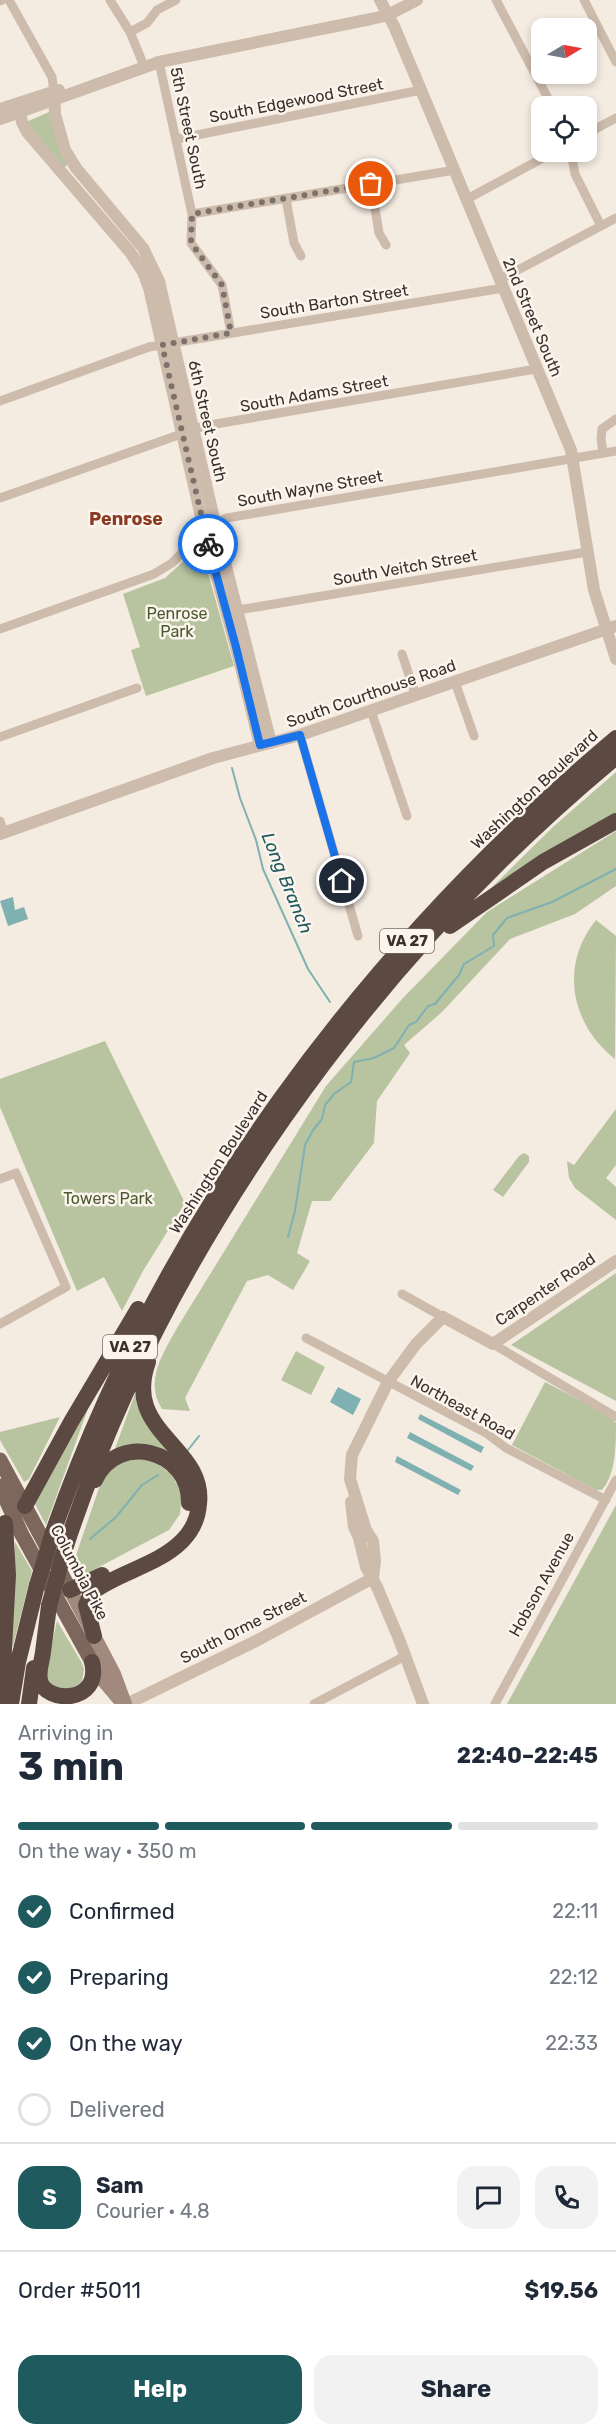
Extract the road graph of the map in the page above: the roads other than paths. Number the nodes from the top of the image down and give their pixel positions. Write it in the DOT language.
graph roads {
  1 [pos="9,0"];
  2 [pos="110,0"];
  3 [pos="176,0"];
  4 [pos="380,0"];
  5 [pos="417,0"];
  6 [pos="496,0"];
  7 [pos="584,0"];
  8 [pos="388,15"];
  9 [pos="130,32"];
  10 [pos="159,62"];
  11 [pos="616,62"];
  12 [pos="144,66"];
  13 [pos="421,90"];
  14 [pos="54,96"];
  15 [pos="547,96"];
  16 [pos="19,108"];
  17 [pos="0,109"];
  18 [pos="616,118"];
  19 [pos="0,119"];
  20 [pos="0,124"];
  21 [pos="597,128"];
  22 [pos="27,132"];
  23 [pos="177,139"];
  24 [pos="535,162"];
  25 [pos="573,162"];
  26 [pos="455,170"];
  27 [pos="71,172"];
  28 [pos="371,184"];
  29 [pos="286,199"];
  30 [pos="467,199"];
  31 [pos="192,214"];
  32 [pos="616,218"];
  33 [pos="601,226"];
  34 [pos="386,245"];
  35 [pos="301,256"];
  36 [pos="501,284"];
  37 [pos="231,333"];
  38 [pos="168,344"];
  39 [pos="536,369"];
  40 [pos="0,401"];
  41 [pos="616,418"];
  42 [pos="188,431"];
  43 [pos="616,451"];
  44 [pos="603,453"];
  45 [pos="573,459"];
  46 [pos="0,498"];
  47 [pos="215,523"];
  48 [pos="204,531"];
  49 [pos="587,552"];
  50 [pos="233,611"];
  51 [pos="611,628"];
  52 [pos="0,629"];
  53 [pos="402,654"];
  54 [pos="616,660"];
  55 [pos="455,682"];
  56 [pos="137,688"];
  57 [pos="416,696"];
  58 [pos="371,711"];
  59 [pos="300,735"];
  60 [pos="474,736"];
  61 [pos="0,737"];
  62 [pos="616,738"];
  63 [pos="266,744"];
  64 [pos="616,757"];
  65 [pos="407,816"];
  66 [pos="616,821"];
  67 [pos="1,829"];
  68 [pos="358,936"];
  69 [pos="424,944"];
  70 [pos="230,1172"];
  71 [pos="0,1179"];
  72 [pos="616,1261"];
  73 [pos="176,1294"];
  74 [pos="402,1294"];
  75 [pos="443,1317"];
  76 [pos="0,1324"];
  77 [pos="306,1338"];
  78 [pos="493,1344"];
  79 [pos="388,1382"];
  80 [pos="616,1417"];
  81 [pos="0,1460"];
  82 [pos="616,1480"];
  83 [pos="0,1486"];
  84 [pos="0,1499"];
  85 [pos="606,1500"];
  86 [pos="11,1518"];
  87 [pos="64,1552"];
  88 [pos="373,1578"];
  89 [pos="70,1590"];
  90 [pos="48,1606"];
  91 [pos="94,1636"];
  92 [pos="405,1656"];
  93 [pos="92,1662"];
  94 [pos="1,1704"];
  95 [pos="11,1704"];
  96 [pos="29,1704"];
  97 [pos="125,1704"];
  98 [pos="314,1704"];
  99 [pos="423,1704"];
  100 [pos="495,1704"];
  1 -- 14 [label="street, 6th Street South"];
  2 -- 9 [label="street"];
  3 -- 9 [label="street"];
  4 -- 8 [label="street, 2nd Street South"];
  5 -- 8 [label="street"];
  6 -- 15 [label="street"];
  7 -- 11 [label="street"];
  8 -- 10 [label="street"];
  8 -- 13 [label="street, 2nd Street South"];
  9 -- 12 [label="street"];
  10 -- 12 [label="street"];
  10 -- 23 [label="street, 5th Street South"];
  12 -- 14 [label="street"];
  13 -- 23 [label="street, South Edgewood Street"];
  13 -- 26 [label="street, 2nd Street South"];
  14 -- 16 [label="street"];
  14 -- 27 [label="street, 6th Street South"];
  16 -- 17 [label="street"];
  16 -- 19 [label="street"];
  16 -- 22 [label="street, 6th Street South"];
  18 -- 21 [label="street"];
  20 -- 22 [label="street"];
  22 -- 27 [label="street, 6th Street South"];
  23 -- 31 [label="street, 5th Street South"];
  24 -- 30 [label="street"];
  25 -- 33 [label="street"];
  26 -- 28 [label="street"];
  26 -- 30 [label="street, 2nd Street South"];
  27 -- 38 [label="street, 6th Street South"];
  28 -- 29 [label="street"];
  28 -- 34 [label="street"];
  29 -- 31 [label="street"];
  29 -- 35 [label="street"];
  30 -- 36 [label="street, 2nd Street South"];
  31 -- 37 [label="street, 5th Street South"];
  32 -- 33 [label="street, South Barton Street"];
  33 -- 36 [label="street, South Barton Street"];
  36 -- 37 [label="street, South Barton Street"];
  36 -- 39 [label="street, 2nd Street South"];
  37 -- 38 [label="street, South Barton Street"];
  38 -- 40 [label="street, South Barton Street"];
  38 -- 42 [label="street, 6th Street South"];
  39 -- 42 [label="street, South Adams Street"];
  39 -- 45 [label="street, 2nd Street South"];
  41 -- 44 [label="street"];
  42 -- 46 [label="street, South Adams Street"];
  42 -- 47 [label="street, 6th Street South"];
  42 -- 48 [label="street, 6th Street South"];
  43 -- 44 [label="street, South Wayne Street"];
  44 -- 45 [label="street, South Wayne Street"];
  45 -- 47 [label="street, South Wayne Street"];
  45 -- 49 [label="street, 2nd Street South"];
  47 -- 48 [label="street, South Wayne Street"];
  47 -- 50 [label="street, 6th Street South"];
  48 -- 50 [label="street, 6th Street South"];
  48 -- 52 [label="street, South Wayne Street"];
  49 -- 50 [label="street, South Veitch Street"];
  49 -- 51 [label="street, 2nd Street South"];
  50 -- 63 [label="street, 6th Street South"];
  51 -- 54 [label="street, 2nd Street South"];
  51 -- 55 [label="street, South Courthouse Road"];
  53 -- 57 [label="street"];
  55 -- 57 [label="street, South Courthouse Road"];
  55 -- 60 [label="street"];
  56 -- 61 [label="street"];
  57 -- 58 [label="street, South Courthouse Road"];
  58 -- 59 [label="street, South Courthouse Road"];
  58 -- 65 [label="street"];
  59 -- 63 [label="street, South Courthouse Road"];
  59 -- 68 [label="street"];
  62 -- 70 [label="highway, Washington Boulevard / VA 27"];
  63 -- 67 [label="street, South Courthouse Road"];
  64 -- 69 [label="highway, Washington Boulevard / VA 27"];
  66 -- 69 [label="highway"];
  69 -- 73 [label="highway, Washington Boulevard / VA 27"];
  70 -- 86 [label="highway"];
  70 -- 95 [label="highway, Washington Boulevard / VA 27, bridge"];
  71 -- 76 [label="street"];
  72 -- 78 [label="street, Carpenter Road"];
  73 -- 87 [label="highway, Washington Boulevard / VA 27"];
  73 -- 91 [label="highway"];
  74 -- 75 [label="street"];
  75 -- 78 [label="street"];
  75 -- 79 [label="street"];
  77 -- 79 [label="street, Northeast Road"];
  78 -- 80 [label="street"];
  79 -- 85 [label="street, Northeast Road"];
  79 -- 88 [label="street"];
  81 -- 86 [label="main road, Columbia Pike"];
  82 -- 85 [label="street, Hobson Avenue"];
  83 -- 86 [label="main road, Columbia Pike"];
  84 -- 86 [label="main road"];
  85 -- 100 [label="street, Hobson Avenue"];
  86 -- 89 [label="main road, Columbia Pike"];
  86 -- 93 [label="main road, Columbia Pike"];
  86 -- 94 [label="highway"];
  87 -- 89 [label="highway"];
  87 -- 90 [label="highway, Washington Boulevard / VA 27, bridge"];
  88 -- 92 [label="street"];
  88 -- 97 [label="street, South Orme Street"];
  89 -- 91 [label="main road, Columbia Pike"];
  90 -- 93 [label="highway"];
  90 -- 96 [label="highway, Washington Boulevard / VA 27"];
  91 -- 97 [label="main road, Columbia Pike"];
  92 -- 98 [label="street"];
  92 -- 99 [label="street"];
  93 -- 97 [label="main road, Columbia Pike"];
}
